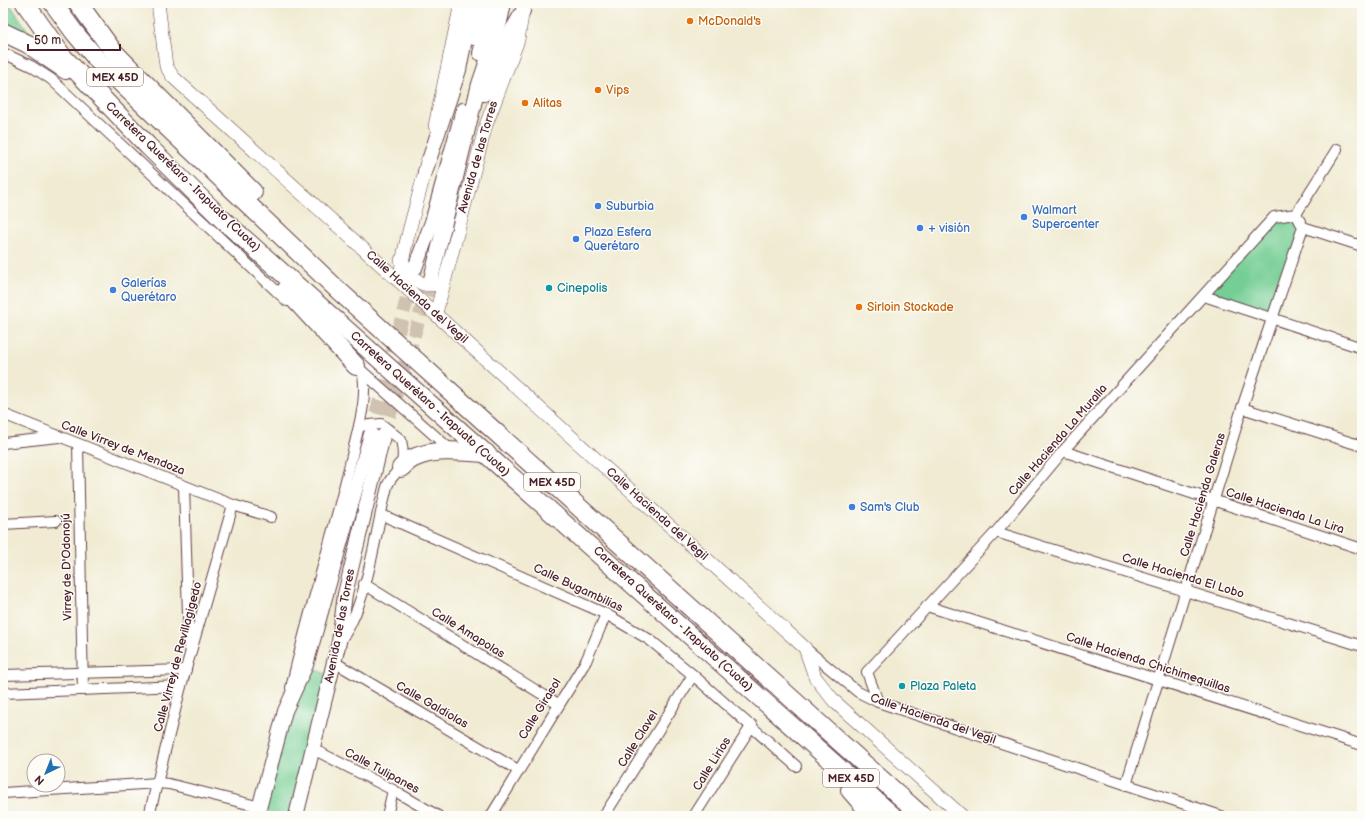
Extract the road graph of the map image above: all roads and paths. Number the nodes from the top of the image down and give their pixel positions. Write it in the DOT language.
graph roads {
  1 [pos="25,3"];
  2 [pos="53,3"];
  3 [pos="78,3"];
  4 [pos="158,3"];
  5 [pos="461,3"];
  6 [pos="472,3"];
  7 [pos="483,3"];
  8 [pos="492,3"];
  9 [pos="504,3"];
  10 [pos="524,7"];
  11 [pos="3,32"];
  12 [pos="3,53"];
  13 [pos="475,83"];
  14 [pos="98,94"];
  15 [pos="463,149"];
  16 [pos="1337,150"];
  17 [pos="445,171"];
  18 [pos="425,172"];
  19 [pos="1296,214"];
  20 [pos="223,220"];
  21 [pos="1304,227"];
  22 [pos="1362,246"];
  23 [pos="402,260"];
  24 [pos="416,268"];
  25 [pos="400,281"];
  26 [pos="437,281"];
  27 [pos="339,291"];
  28 [pos="1204,296"];
  29 [pos="436,313"];
  30 [pos="1273,320"];
  31 [pos="1362,348"];
  32 [pos="360,370"];
  33 [pos="1242,408"];
  34 [pos="3,414"];
  35 [pos="359,426"];
  36 [pos="61,437"];
  37 [pos="3,443"];
  38 [pos="78,444"];
  39 [pos="1362,446"];
  40 [pos="452,451"];
  41 [pos="1063,452"];
  42 [pos="486,453"];
  43 [pos="401,468"];
  44 [pos="184,486"];
  45 [pos="1214,502"];
  46 [pos="233,505"];
  47 [pos="382,515"];
  48 [pos="271,516"];
  49 [pos="56,520"];
  50 [pos="3,524"];
  51 [pos="996,532"];
  52 [pos="1362,549"];
  53 [pos="364,584"];
  54 [pos="1187,590"];
  55 [pos="927,606"];
  56 [pos="606,614"];
  57 [pos="339,642"];
  58 [pos="1362,646"];
  59 [pos="805,648"];
  60 [pos="190,657"];
  61 [pos="334,662"];
  62 [pos="186,670"];
  63 [pos="82,674"];
  64 [pos="3,675"];
  65 [pos="693,675"];
  66 [pos="1159,680"];
  67 [pos="181,686"];
  68 [pos="83,690"];
  69 [pos="3,693"];
  70 [pos="878,702"];
  71 [pos="558,704"];
  72 [pos="285,711"];
  73 [pos="752,725"];
  74 [pos="809,740"];
  75 [pos="1362,745"];
  76 [pos="313,749"];
  77 [pos="796,766"];
  78 [pos="518,770"];
  79 [pos="158,783"];
  80 [pos="1126,785"];
  81 [pos="393,790"];
  82 [pos="3,792"];
  83 [pos="259,811"];
  84 [pos="149,816"];
  85 [pos="296,816"];
  86 [pos="386,816"];
  87 [pos="438,816"];
  88 [pos="491,816"];
  89 [pos="604,816"];
  90 [pos="694,816"];
  91 [pos="873,816"];
  92 [pos="893,816"];
  93 [pos="922,816"];
  94 [pos="962,816"];
  95 [pos="1221,816"];
  1 -- 14 [label="highway, Carretera Querétaro - Irapuato (Cuota) / MEX 45D"];
  2 -- 27 [label="highway, Carretera Querétaro - Irapuato (Cuota) / MEX 45D"];
  3 -- 27 [label="highway"];
  4 -- 25 [label="street, Calle Hacienda del Vegil"];
  5 -- 18 [label="street"];
  6 -- 18 [label="main road"];
  7 -- 17 [label="main road"];
  8 -- 13 [label="main road"];
  9 -- 13 [label="main road"];
  10 -- 15 [label="main road"];
  10 -- 26 [label="street, Avenida de las Torres"];
  11 -- 14 [label="highway"];
  12 -- 32 [label="street"];
  13 -- 15 [label="main road, Avenida de las Torres"];
  13 -- 17 [label="main road"];
  14 -- 20 [label="highway, Carretera Querétaro - Irapuato (Cuota) / MEX 45D"];
  15 -- 26 [label="main road, Avenida de las Torres"];
  16 -- 19 [label="street"];
  17 -- 24 [label="main road"];
  18 -- 23 [label="street"];
  19 -- 21 [label="street"];
  19 -- 28 [label="street, Calle Hacienda La Muralla"];
  20 -- 32 [label="highway"];
  20 -- 42 [label="highway, Carretera Querétaro - Irapuato (Cuota) / MEX 45D"];
  21 -- 22 [label="street"];
  21 -- 30 [label="street, Calle Hacienda Galeras"];
  23 -- 25 [label="street"];
  23 -- 26 [label="street"];
  25 -- 29 [label="street, Calle Hacienda del Vegil"];
  26 -- 29 [label="street, Avenida de las Torres"];
  27 -- 93 [label="highway, Carretera Querétaro - Irapuato (Cuota) / MEX 45D"];
  28 -- 30 [label="street"];
  28 -- 41 [label="street, Calle Hacienda La Muralla"];
  29 -- 59 [label="street, Calle Hacienda del Vegil"];
  30 -- 31 [label="street"];
  30 -- 33 [label="street, Calle Hacienda Galeras"];
  32 -- 35 [label="street, Avenida de las Torres"];
  32 -- 40 [label="street"];
  33 -- 39 [label="street"];
  33 -- 45 [label="street, Calle Hacienda Galeras"];
  34 -- 36 [label="street, Calle Virrey de Mendoza"];
  35 -- 43 [label="street"];
  35 -- 72 [label="street, Avenida de las Torres"];
  36 -- 37 [label="street"];
  36 -- 38 [label="street, Calle Virrey de Mendoza"];
  38 -- 44 [label="street, Calle Virrey de Mendoza"];
  38 -- 63 [label="street, Virrey de D'Odonojú"];
  40 -- 42 [label="highway"];
  40 -- 43 [label="highway"];
  41 -- 45 [label="street, Calle Hacienda La Lira"];
  41 -- 51 [label="street, Calle Hacienda La Muralla"];
  42 -- 74 [label="highway, Carretera Querétaro - Irapuato (Cuota) / MEX 45D"];
  43 -- 47 [label="street"];
  44 -- 46 [label="street, Calle Virrey de Mendoza"];
  44 -- 60 [label="street"];
  45 -- 52 [label="street, Calle Hacienda La Lira"];
  45 -- 54 [label="street, Calle Hacienda Galeras"];
  46 -- 48 [label="street, Calle Virrey de Mendoza"];
  46 -- 60 [label="street, Calle Virrey de Revillagigedo"];
  47 -- 53 [label="street"];
  47 -- 56 [label="street, Calle Bugambilias"];
  49 -- 50 [label="street"];
  51 -- 54 [label="street, Calle Hacienda El Lobo"];
  51 -- 55 [label="street, Calle Hacienda La Muralla"];
  53 -- 57 [label="street"];
  53 -- 71 [label="street, Calle Amapolas"];
  54 -- 58 [label="street, Calle Hacienda El Lobo"];
  54 -- 66 [label="street, Calle Hacienda Galeras"];
  55 -- 66 [label="street, Calle Hacienda Chichimequillas"];
  55 -- 70 [label="street, Calle Hacienda La Muralla"];
  56 -- 65 [label="street, Calle Bugambilias"];
  56 -- 71 [label="street, Calle Girasol"];
  57 -- 61 [label="main road, Avenida de las Torres"];
  57 -- 72 [label="main road, Avenida de las Torres"];
  59 -- 70 [label="street, Calle Hacienda del Vegil"];
  59 -- 94 [label="street"];
  60 -- 62 [label="street, Calle Virrey de Revillagigedo"];
  61 -- 76 [label="main road, Avenida de las Torres"];
  61 -- 78 [label="street, Calle Galdiolas"];
  62 -- 63 [label="street"];
  62 -- 67 [label="street, Calle Virrey de Revillagigedo"];
  63 -- 64 [label="street"];
  63 -- 68 [label="street, Virrey de D'Odonojú"];
  65 -- 73 [label="street, Calle Bugambilias"];
  65 -- 89 [label="street, Calle Clavel"];
  66 -- 75 [label="street, Calle Hacienda Chichimequillas"];
  66 -- 80 [label="street, Calle Hacienda Galeras"];
  67 -- 68 [label="street"];
  67 -- 79 [label="street, Calle Virrey de Revillagigedo"];
  68 -- 69 [label="street"];
  70 -- 80 [label="street, Calle Hacienda del Vegil"];
  71 -- 78 [label="street, Calle Girasol"];
  72 -- 83 [label="main road, Avenida de las Torres"];
  73 -- 77 [label="street, Calle Bugambilias"];
  73 -- 90 [label="street, Calle Lirios"];
  74 -- 91 [label="highway"];
  74 -- 92 [label="highway, Carretera Querétaro - Irapuato (Cuota) / MEX 45D"];
  76 -- 81 [label="street, Calle Tulipanes"];
  76 -- 85 [label="main road, Avenida de las Torres"];
  78 -- 88 [label="street, Calle Girasol"];
  79 -- 82 [label="street"];
  79 -- 83 [label="street"];
  79 -- 84 [label="street, Calle Virrey de Revillagigedo"];
  80 -- 95 [label="street, Calle Hacienda del Vegil"];
  81 -- 86 [label="street"];
  81 -- 87 [label="street, Calle Tulipanes"];
}
